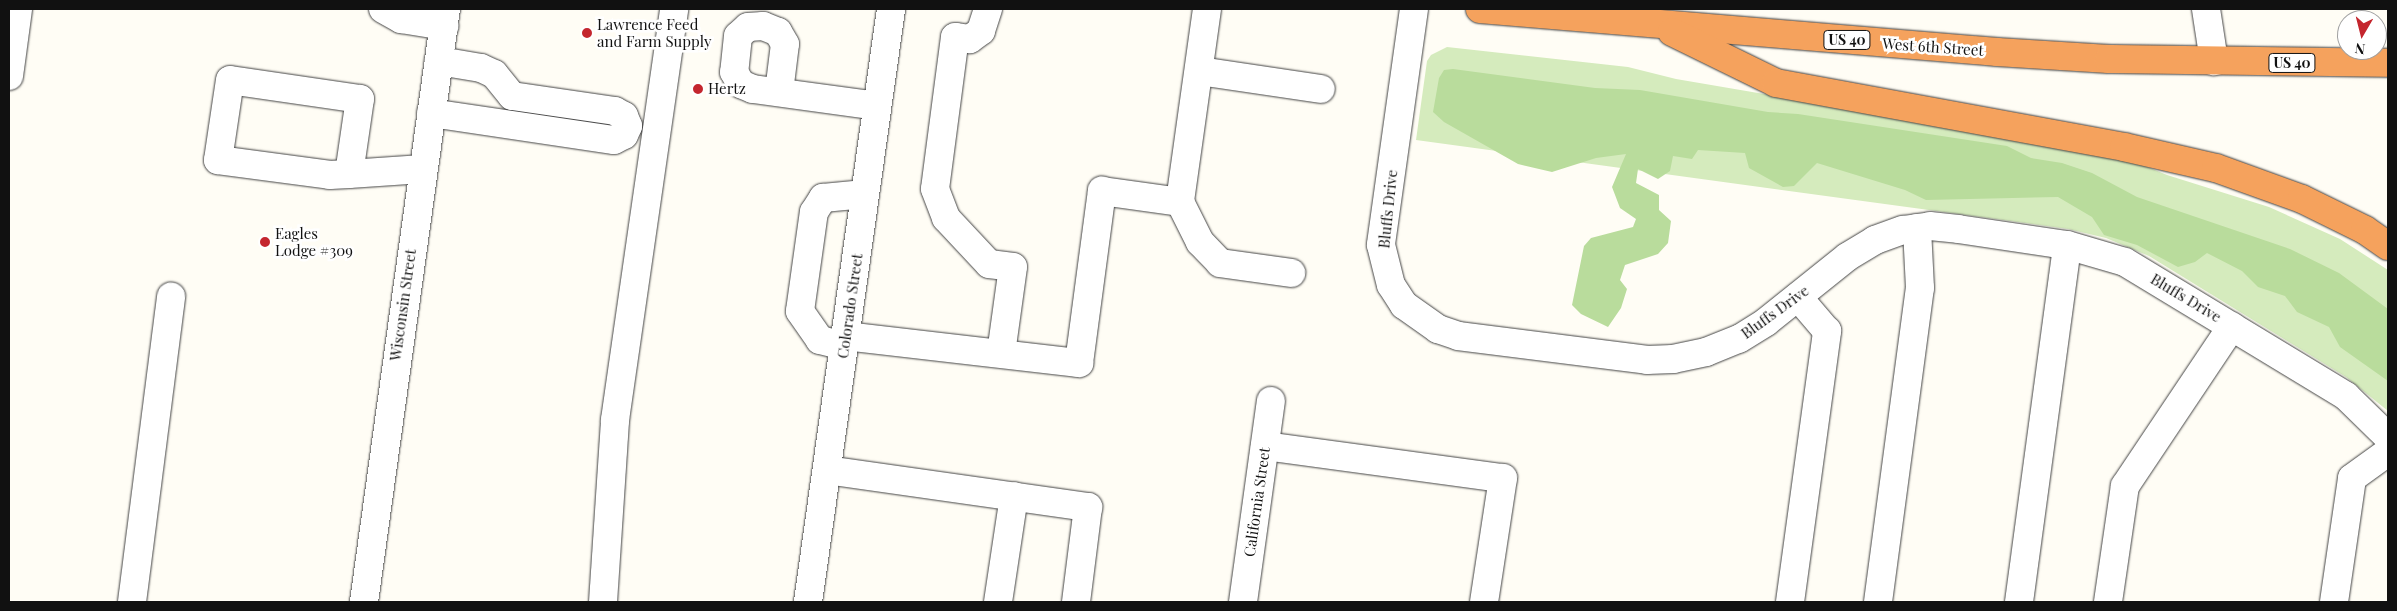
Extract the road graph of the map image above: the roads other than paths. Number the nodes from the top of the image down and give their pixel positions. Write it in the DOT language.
graph roads {
  1 [pos="383,9"];
  2 [pos="674,9"];
  3 [pos="891,9"];
  4 [pos="988,9"];
  5 [pos="1207,9"];
  6 [pos="1414,9"];
  7 [pos="1480,9"];
  8 [pos="2206,9"];
  9 [pos="445,17"];
  10 [pos="14,19"];
  11 [pos="1660,26"];
  12 [pos="438,61"];
  13 [pos="2214,61"];
  14 [pos="2388,63"];
  15 [pos="1198,72"];
  16 [pos="9,76"];
  17 [pos="1321,89"];
  18 [pos="779,92"];
  19 [pos="877,106"];
  20 [pos="431,113"];
  21 [pos="423,169"];
  22 [pos="349,174"];
  23 [pos="865,194"];
  24 [pos="1180,202"];
  25 [pos="1917,228"];
  26 [pos="2067,245"];
  27 [pos="2388,246"];
  28 [pos="1291,273"];
  29 [pos="171,296"];
  30 [pos="1798,297"];
  31 [pos="2232,326"];
  32 [pos="845,341"];
  33 [pos="1001,353"];
  34 [pos="1271,401"];
  35 [pos="2388,437"];
  36 [pos="1265,446"];
  37 [pos="2388,452"];
  38 [pos="827,470"];
  39 [pos="1014,496"];
  40 [pos="132,602"];
  41 [pos="364,602"];
  42 [pos="603,602"];
  43 [pos="808,602"];
  44 [pos="998,602"];
  45 [pos="1076,602"];
  46 [pos="1243,602"];
  47 [pos="1484,602"];
  48 [pos="1790,602"];
  49 [pos="1878,602"];
  50 [pos="2019,602"];
  51 [pos="2108,602"];
  52 [pos="2334,602"];
  1 -- 9 [label="street"];
  2 -- 42 [label="street"];
  3 -- 19 [label="street, Colorado Street"];
  4 -- 33 [label="street"];
  5 -- 15 [label="street"];
  6 -- 30 [label="street, Bluffs Drive"];
  7 -- 11 [label="highway, West 6th Street / US 40"];
  8 -- 13 [label="street"];
  9 -- 12 [label="street, Wisconsin Street"];
  10 -- 16 [label="street"];
  11 -- 13 [label="highway, West 6th Street / US 40"];
  11 -- 27 [label="highway"];
  12 -- 20 [label="street, Wisconsin Street"];
  12 -- 20 [label="street"];
  13 -- 14 [label="highway, West 6th Street / US 40"];
  15 -- 17 [label="street"];
  15 -- 24 [label="street"];
  18 -- 19 [label="street"];
  19 -- 23 [label="street, Colorado Street"];
  20 -- 21 [label="street, Wisconsin Street"];
  21 -- 22 [label="street"];
  21 -- 41 [label="street, Wisconsin Street"];
  22 -- 22 [label="street"];
  23 -- 32 [label="street, Colorado Street"];
  23 -- 32 [label="street"];
  24 -- 28 [label="street"];
  24 -- 33 [label="street"];
  25 -- 26 [label="street, Bluffs Drive"];
  25 -- 30 [label="street, Bluffs Drive"];
  25 -- 49 [label="street"];
  26 -- 31 [label="street, Bluffs Drive"];
  26 -- 50 [label="street"];
  29 -- 40 [label="street"];
  30 -- 48 [label="street"];
  31 -- 35 [label="street, Bluffs Drive"];
  31 -- 51 [label="street"];
  32 -- 33 [label="street"];
  32 -- 38 [label="street, Colorado Street"];
  34 -- 36 [label="street, California Street"];
  36 -- 46 [label="street, California Street"];
  36 -- 47 [label="street"];
  37 -- 52 [label="street"];
  38 -- 39 [label="street"];
  38 -- 43 [label="street, Colorado Street"];
  39 -- 44 [label="street"];
  39 -- 45 [label="street"];
}
